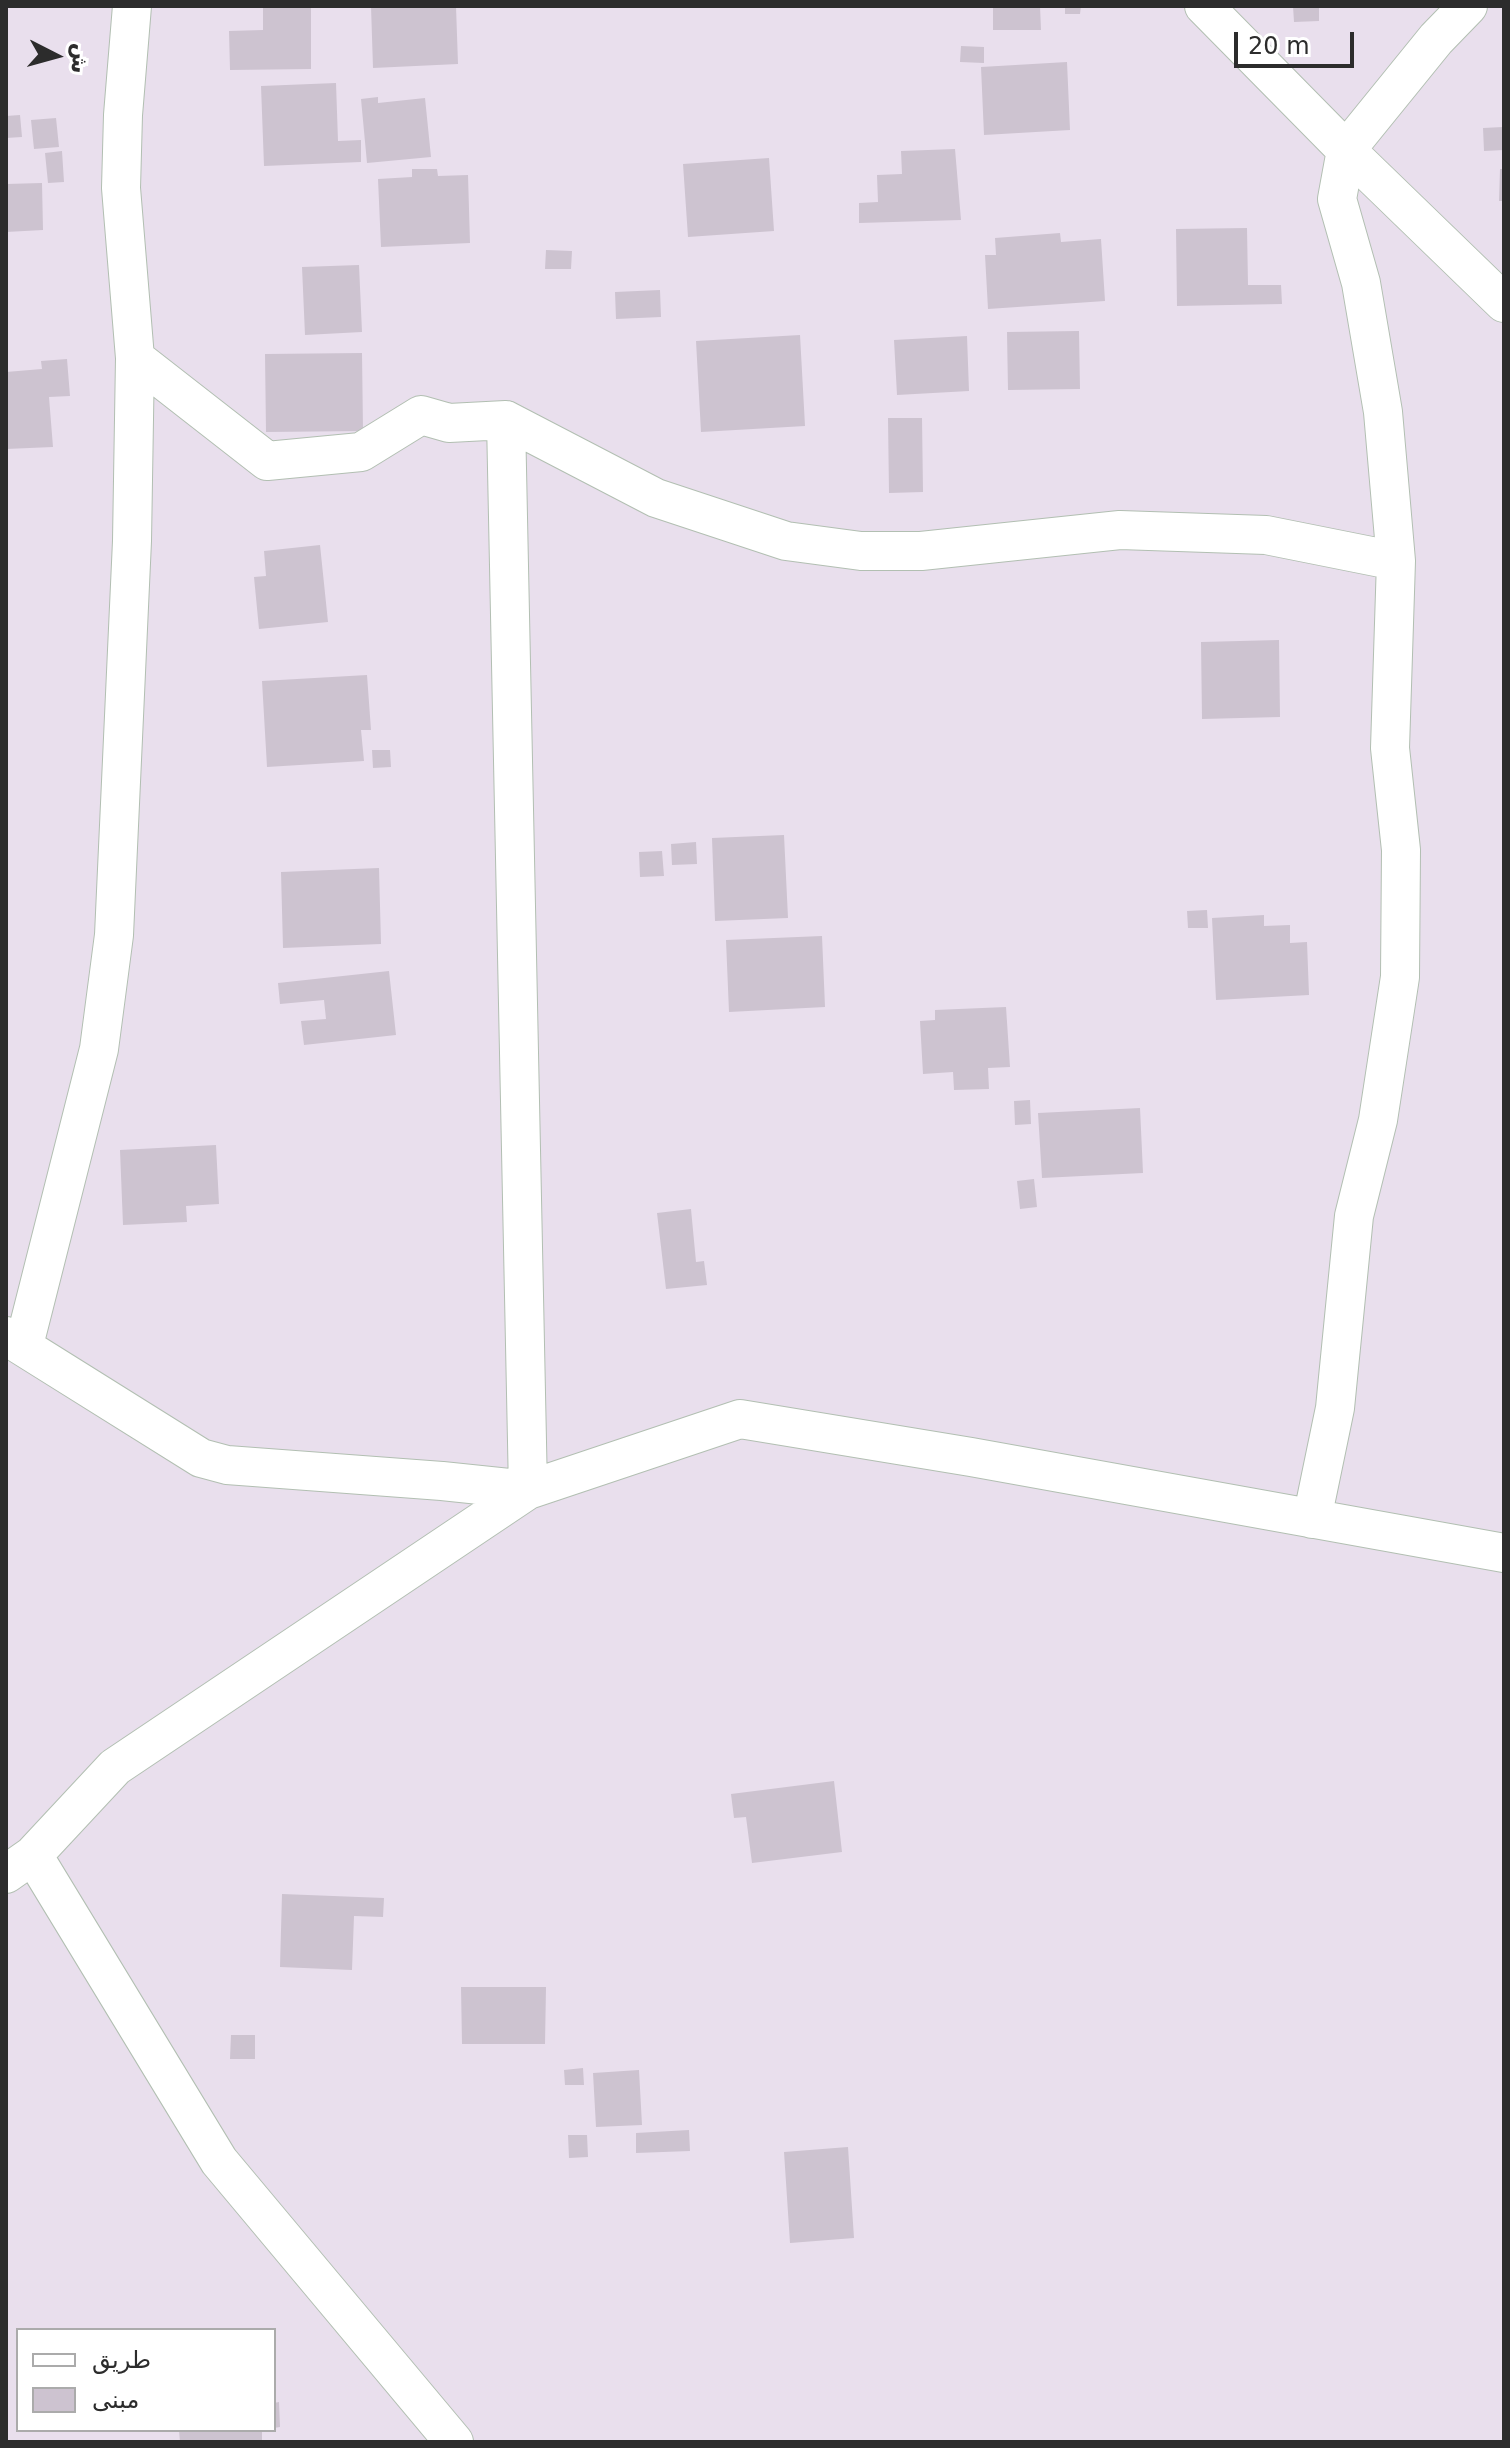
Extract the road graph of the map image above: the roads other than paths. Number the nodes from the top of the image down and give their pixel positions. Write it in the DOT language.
graph roads {
  1 [pos="132,6"];
  2 [pos="1204,6"];
  3 [pos="1468,6"];
  4 [pos="1346,150"];
  5 [pos="1504,303"];
  6 [pos="135,358"];
  7 [pos="506,420"];
  8 [pos="1396,561"];
  9 [pos="15,1341"];
  10 [pos="528,1490"];
  11 [pos="1312,1519"];
  12 [pos="1504,1553"];
  13 [pos="20,1864"];
  14 [pos="454,2442"];
  1 -- 6 [label="street"];
  2 -- 4 [label="street"];
  3 -- 4 [label="street"];
  4 -- 5 [label="street"];
  4 -- 8 [label="street"];
  6 -- 7 [label="street"];
  6 -- 9 [label="street"];
  7 -- 8 [label="street"];
  7 -- 10 [label="street"];
  8 -- 11 [label="street"];
  9 -- 10 [label="street"];
  10 -- 11 [label="street"];
  10 -- 13 [label="street"];
  11 -- 12 [label="street"];
  13 -- 14 [label="street"];
}
